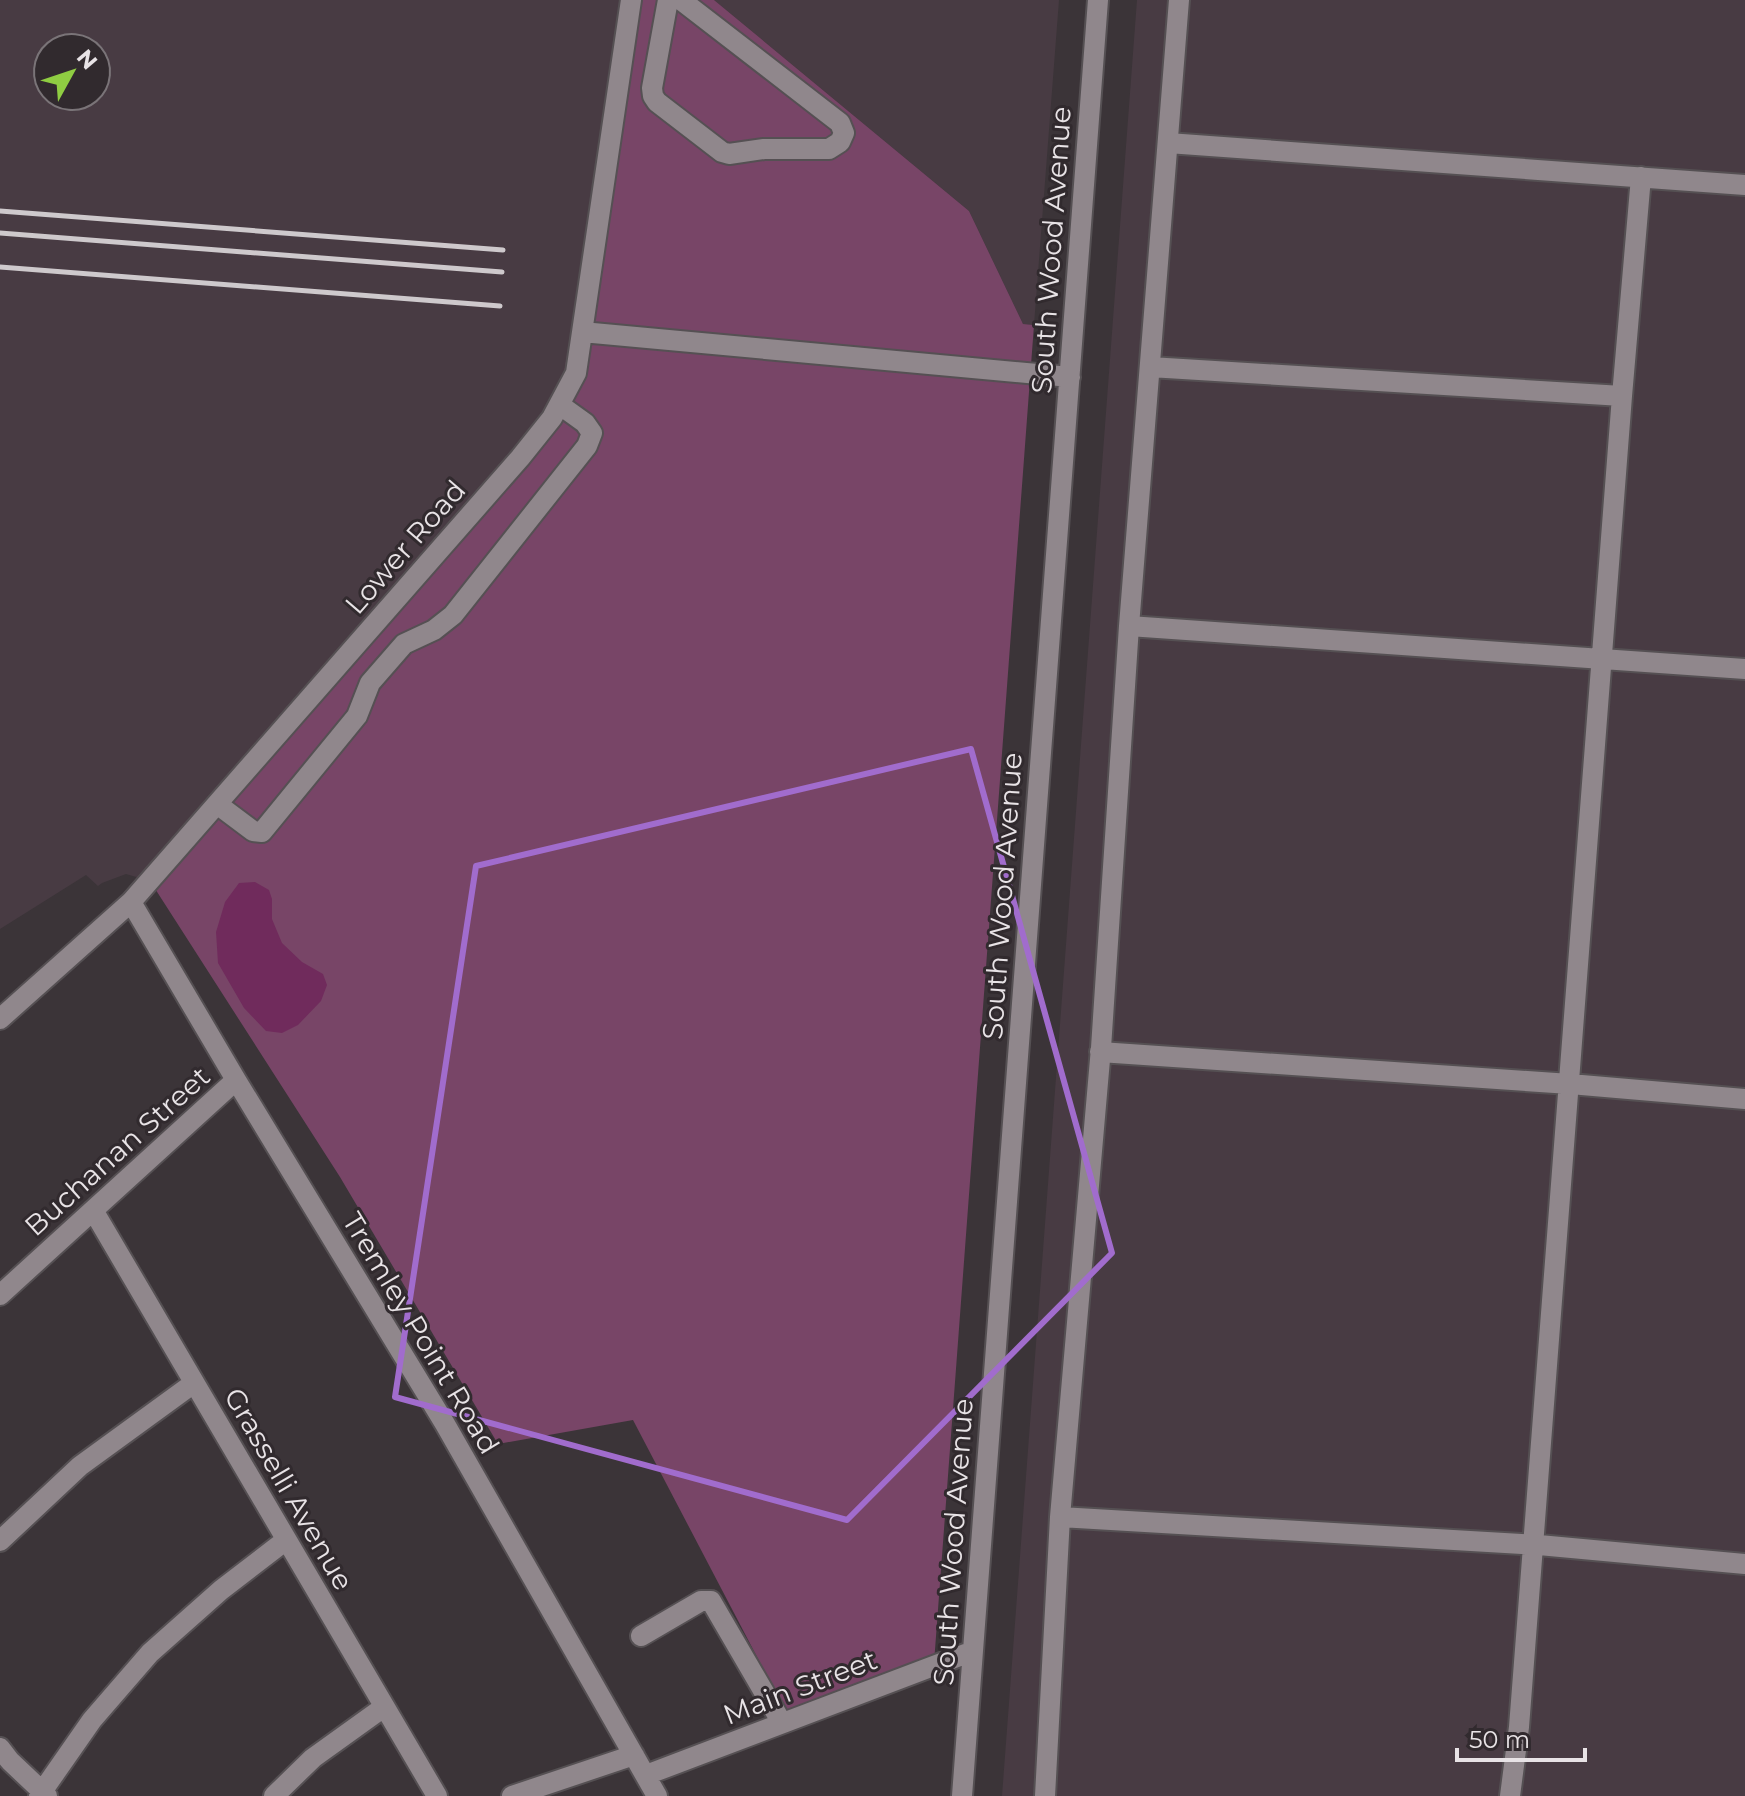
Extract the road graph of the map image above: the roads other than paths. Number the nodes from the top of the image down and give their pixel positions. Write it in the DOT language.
graph roads {
  1 [pos="631,0"];
  2 [pos="668,0"];
  3 [pos="681,0"];
  4 [pos="1098,0"];
  5 [pos="1179,0"];
  6 [pos="623,54"];
  7 [pos="657,60"];
  8 [pos="1168,143"];
  9 [pos="1641,177"];
  10 [pos="1745,185"];
  11 [pos="582,332"];
  12 [pos="1150,367"];
  13 [pos="1070,377"];
  14 [pos="1622,396"];
  15 [pos="560,405"];
  16 [pos="1129,626"];
  17 [pos="1601,658"];
  18 [pos="1745,669"];
  19 [pos="217,804"];
  20 [pos="131,902"];
  21 [pos="0,1019"];
  22 [pos="1100,1052"];
  23 [pos="236,1080"];
  24 [pos="1570,1084"];
  25 [pos="1745,1099"];
  26 [pos="93,1210"];
  27 [pos="0,1295"];
  28 [pos="194,1383"];
  29 [pos="1060,1517"];
  30 [pos="286,1540"];
  31 [pos="0,1541"];
  32 [pos="1533,1545"];
  33 [pos="1745,1564"];
  34 [pos="641,1636"];
  35 [pos="973,1651"];
  36 [pos="384,1707"];
  37 [pos="782,1723"];
  38 [pos="0,1748"];
  39 [pos="634,1755"];
  40 [pos="646,1775"];
  41 [pos="43,1795"];
  42 [pos="274,1796"];
  43 [pos="437,1796"];
  44 [pos="512,1796"];
  45 [pos="657,1796"];
  46 [pos="962,1796"];
  47 [pos="1045,1796"];
  48 [pos="1510,1796"];
  1 -- 6 [label="street, Lower Road"];
  2 -- 7 [label="street"];
  3 -- 7 [label="street"];
  4 -- 13 [label="street, South Wood Avenue"];
  5 -- 8 [label="street"];
  6 -- 7 [label="street"];
  6 -- 11 [label="street, Lower Road"];
  8 -- 9 [label="street"];
  8 -- 12 [label="street"];
  9 -- 10 [label="street"];
  9 -- 14 [label="street"];
  11 -- 13 [label="street"];
  11 -- 15 [label="street, Lower Road"];
  12 -- 14 [label="street"];
  12 -- 16 [label="street"];
  13 -- 35 [label="street, South Wood Avenue"];
  14 -- 17 [label="street"];
  15 -- 19 [label="street, Lower Road"];
  15 -- 19 [label="street"];
  16 -- 17 [label="street"];
  16 -- 22 [label="street"];
  17 -- 18 [label="street"];
  17 -- 24 [label="street"];
  19 -- 20 [label="street, Lower Road"];
  20 -- 21 [label="street, Lower Road"];
  20 -- 23 [label="street, Tremley Point Road"];
  22 -- 24 [label="street"];
  22 -- 29 [label="street"];
  23 -- 26 [label="street, Buchanan Street"];
  23 -- 39 [label="street, Tremley Point Road"];
  24 -- 25 [label="street"];
  24 -- 32 [label="street"];
  26 -- 27 [label="street, Buchanan Street"];
  26 -- 28 [label="street, Grasselli Avenue"];
  28 -- 30 [label="street, Grasselli Avenue"];
  28 -- 31 [label="street"];
  29 -- 32 [label="street"];
  29 -- 47 [label="street"];
  30 -- 36 [label="street, Grasselli Avenue"];
  30 -- 41 [label="street"];
  32 -- 33 [label="street"];
  32 -- 48 [label="street"];
  34 -- 37 [label="street"];
  35 -- 37 [label="street, Main Street"];
  35 -- 46 [label="street, South Wood Avenue"];
  36 -- 42 [label="street"];
  36 -- 43 [label="street, Grasselli Avenue"];
  37 -- 40 [label="street, Main Street"];
  38 -- 41 [label="street"];
  39 -- 40 [label="street, Tremley Point Road"];
  39 -- 44 [label="street"];
  40 -- 45 [label="street, Tremley Point Road"];
}
